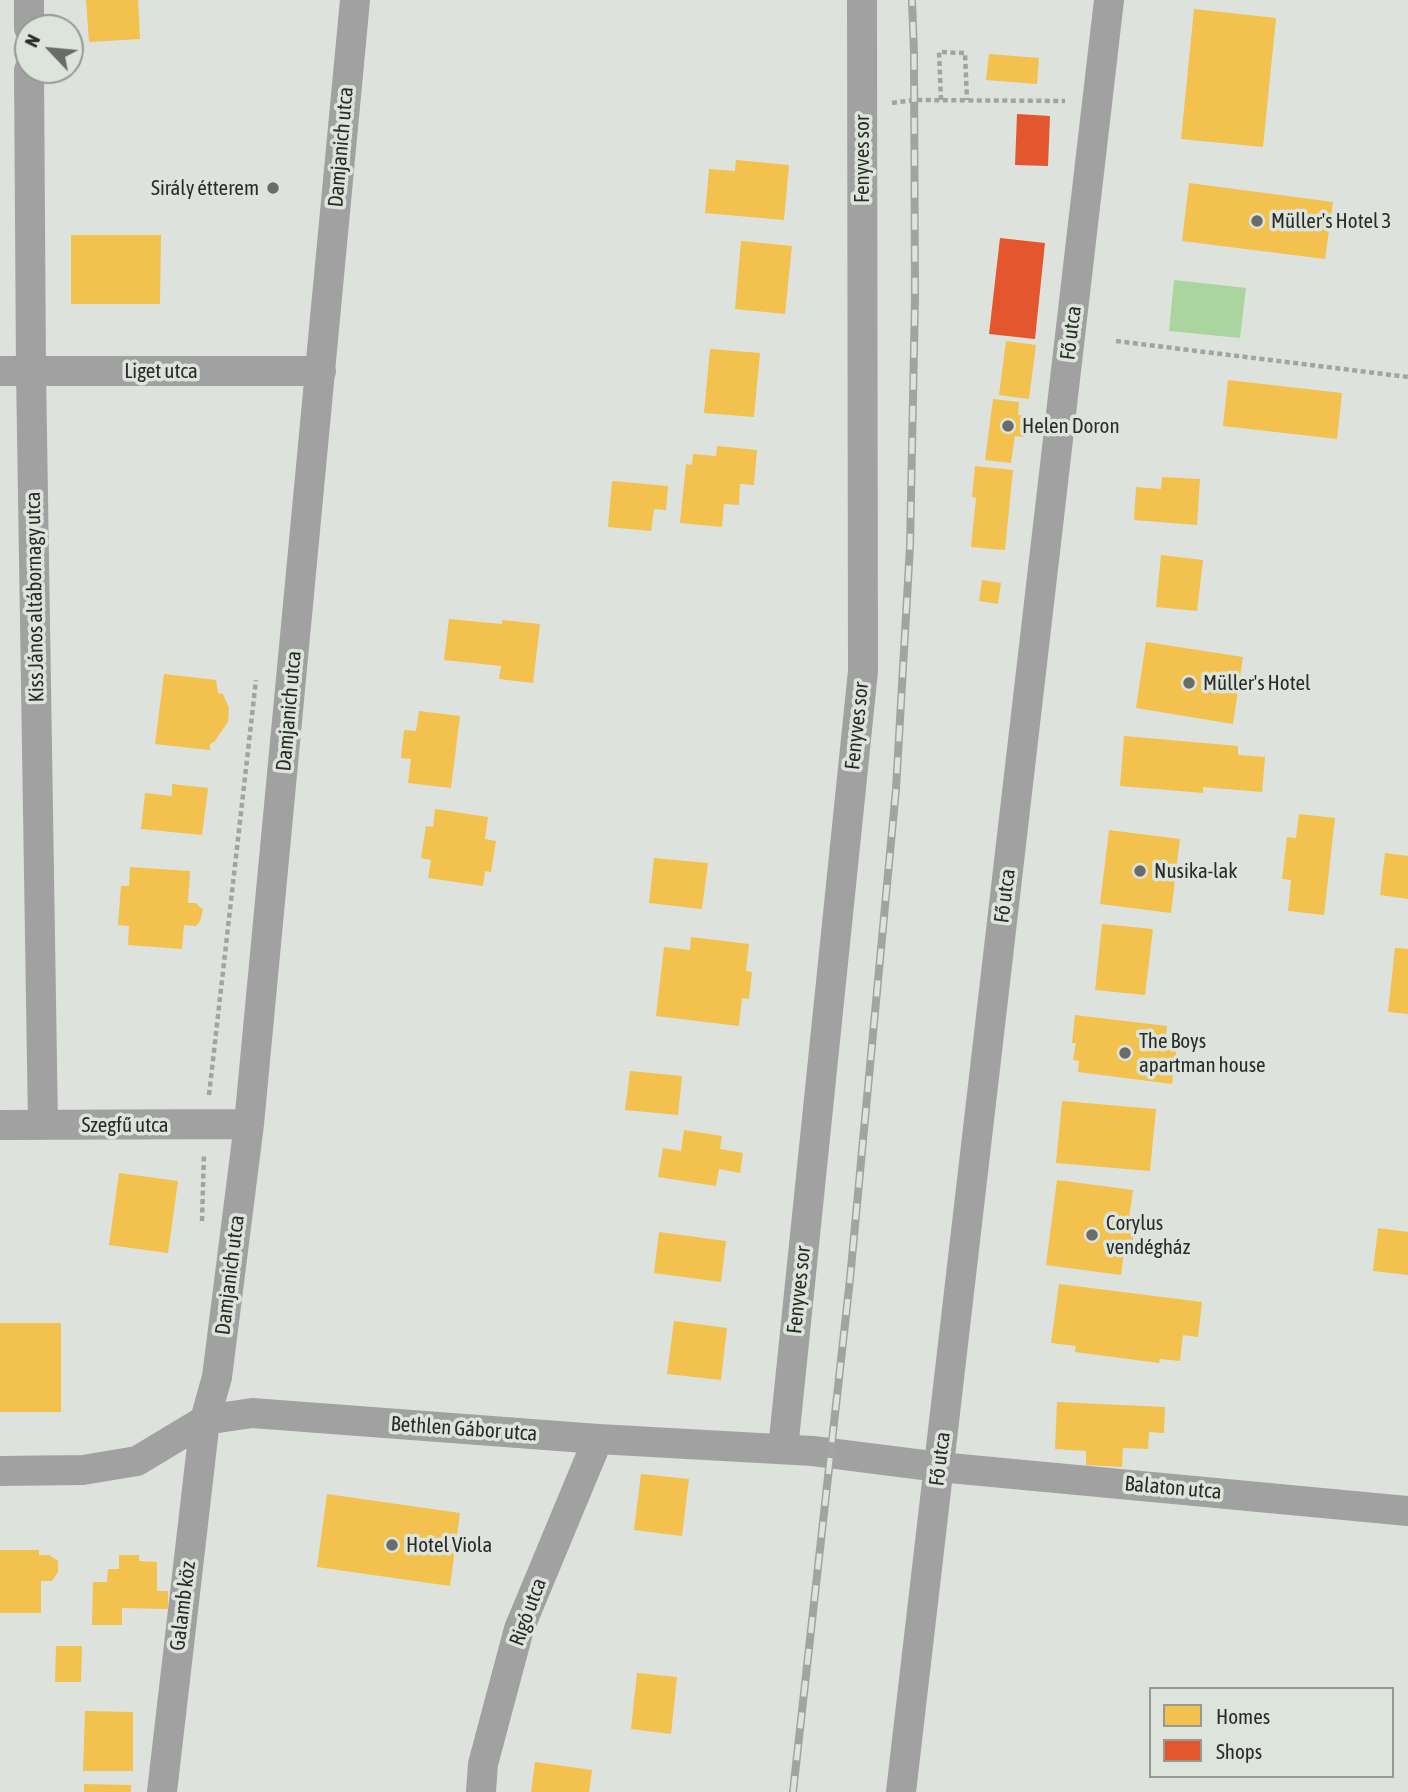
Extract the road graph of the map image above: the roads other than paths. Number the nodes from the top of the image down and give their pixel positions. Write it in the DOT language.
graph roads {
  1 [pos="355,0"];
  2 [pos="862,0"];
  3 [pos="1109,0"];
  4 [pos="29,84"];
  5 [pos="0,370"];
  6 [pos="31,371"];
  7 [pos="321,371"];
  8 [pos="249,1124"];
  9 [pos="0,1125"];
  10 [pos="43,1125"];
  11 [pos="205,1420"];
  12 [pos="597,1438"];
  13 [pos="783,1449"];
  14 [pos="939,1466"];
  15 [pos="0,1471"];
  16 [pos="1408,1511"];
  17 [pos="162,1792"];
  18 [pos="481,1792"];
  19 [pos="901,1792"];
  1 -- 7 [label="street, Damjanich utca"];
  2 -- 13 [label="street, Fenyves sor"];
  3 -- 14 [label="street, Fő utca"];
  4 -- 6 [label="street, Kiss János altábornagy utca"];
  5 -- 6 [label="street, Liget utca"];
  6 -- 7 [label="street, Liget utca"];
  6 -- 10 [label="street, Kiss János altábornagy utca"];
  7 -- 8 [label="street, Damjanich utca"];
  8 -- 10 [label="street, Szegfű utca"];
  8 -- 11 [label="street, Damjanich utca"];
  9 -- 10 [label="street, Szegfű utca"];
  11 -- 12 [label="street, Bethlen Gábor utca"];
  11 -- 15 [label="street, Bethlen Gábor utca"];
  11 -- 17 [label="street, Galamb köz"];
  12 -- 13 [label="street, Bethlen Gábor utca"];
  12 -- 18 [label="street, Rigó utca"];
  13 -- 14 [label="street, Bethlen Gábor utca"];
  14 -- 16 [label="street, Balaton utca"];
  14 -- 19 [label="street, Fő utca"];
}
